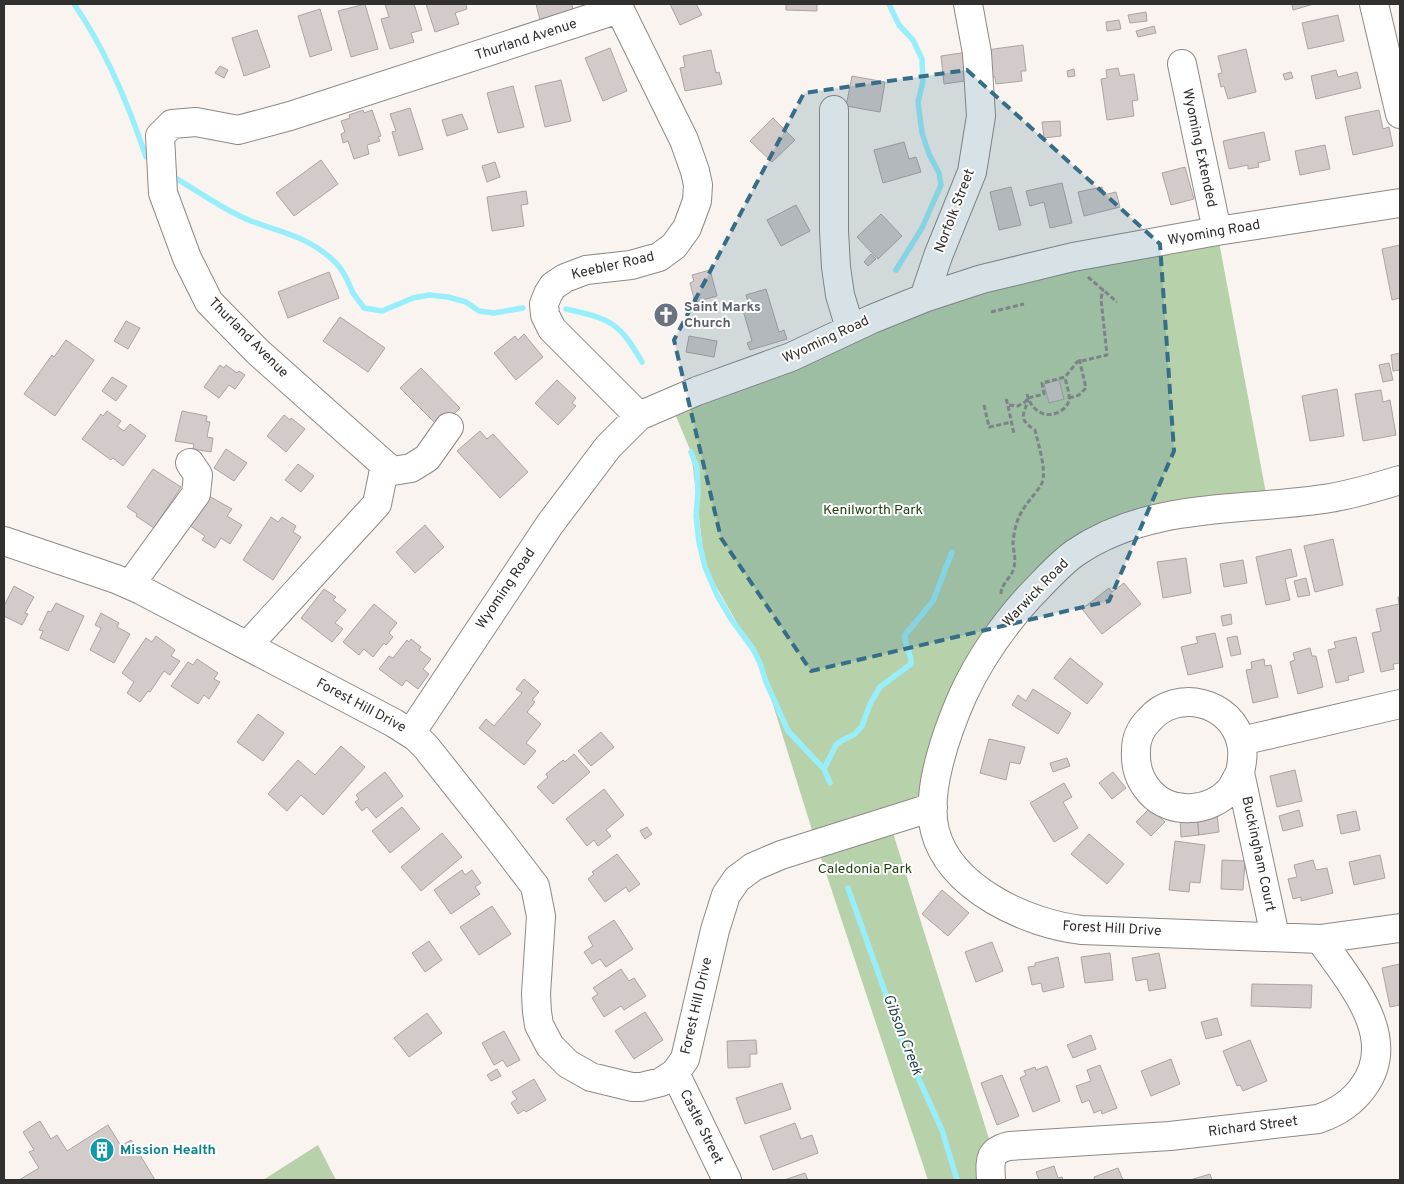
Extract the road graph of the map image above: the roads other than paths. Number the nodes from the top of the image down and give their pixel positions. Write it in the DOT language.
graph roads {
  1 [pos="968,4"];
  2 [pos="1374,4"];
  3 [pos="618,6"];
  4 [pos="1182,64"];
  5 [pos="834,110"];
  6 [pos="1400,114"];
  7 [pos="1400,203"];
  8 [pos="1217,232"];
  9 [pos="924,298"];
  10 [pos="850,328"];
  11 [pos="639,416"];
  12 [pos="449,427"];
  13 [pos="190,463"];
  14 [pos="385,465"];
  15 [pos="1400,480"];
  16 [pos="4,541"];
  17 [pos="130,585"];
  18 [pos="248,646"];
  19 [pos="1400,704"];
  20 [pos="411,733"];
  21 [pos="1241,741"];
  22 [pos="1240,773"];
  23 [pos="933,807"];
  24 [pos="1400,928"];
  25 [pos="1275,936"];
  26 [pos="1320,939"];
  27 [pos="675,1073"];
  28 [pos="727,1180"];
  29 [pos="990,1180"];
  1 -- 9 [label="street, Norfolk Street"];
  2 -- 6 [label="street"];
  3 -- 11 [label="street, Keebler Road"];
  3 -- 14 [label="street, Thurland Avenue"];
  4 -- 8 [label="street, Wyoming Extended"];
  5 -- 10 [label="street"];
  7 -- 8 [label="street, Wyoming Road"];
  8 -- 9 [label="street, Wyoming Road"];
  9 -- 10 [label="street, Wyoming Road"];
  10 -- 11 [label="street, Wyoming Road"];
  11 -- 20 [label="street, Wyoming Road"];
  12 -- 14 [label="street"];
  13 -- 17 [label="street"];
  14 -- 18 [label="street"];
  15 -- 23 [label="street, Warwick Road"];
  16 -- 17 [label="street, Forest Hill Drive"];
  17 -- 18 [label="street, Forest Hill Drive"];
  18 -- 20 [label="street, Forest Hill Drive"];
  19 -- 21 [label="street"];
  20 -- 27 [label="street, Forest Hill Drive"];
  21 -- 22 [label="street"];
  21 -- 22 [label="street"];
  22 -- 25 [label="street, Buckingham Court"];
  23 -- 25 [label="street, Forest Hill Drive"];
  23 -- 27 [label="street, Forest Hill Drive"];
  24 -- 26 [label="street, Forest Hill Drive"];
  25 -- 26 [label="street, Forest Hill Drive"];
  26 -- 29 [label="street, Richard Street"];
  27 -- 28 [label="street, Castle Street"];
}
